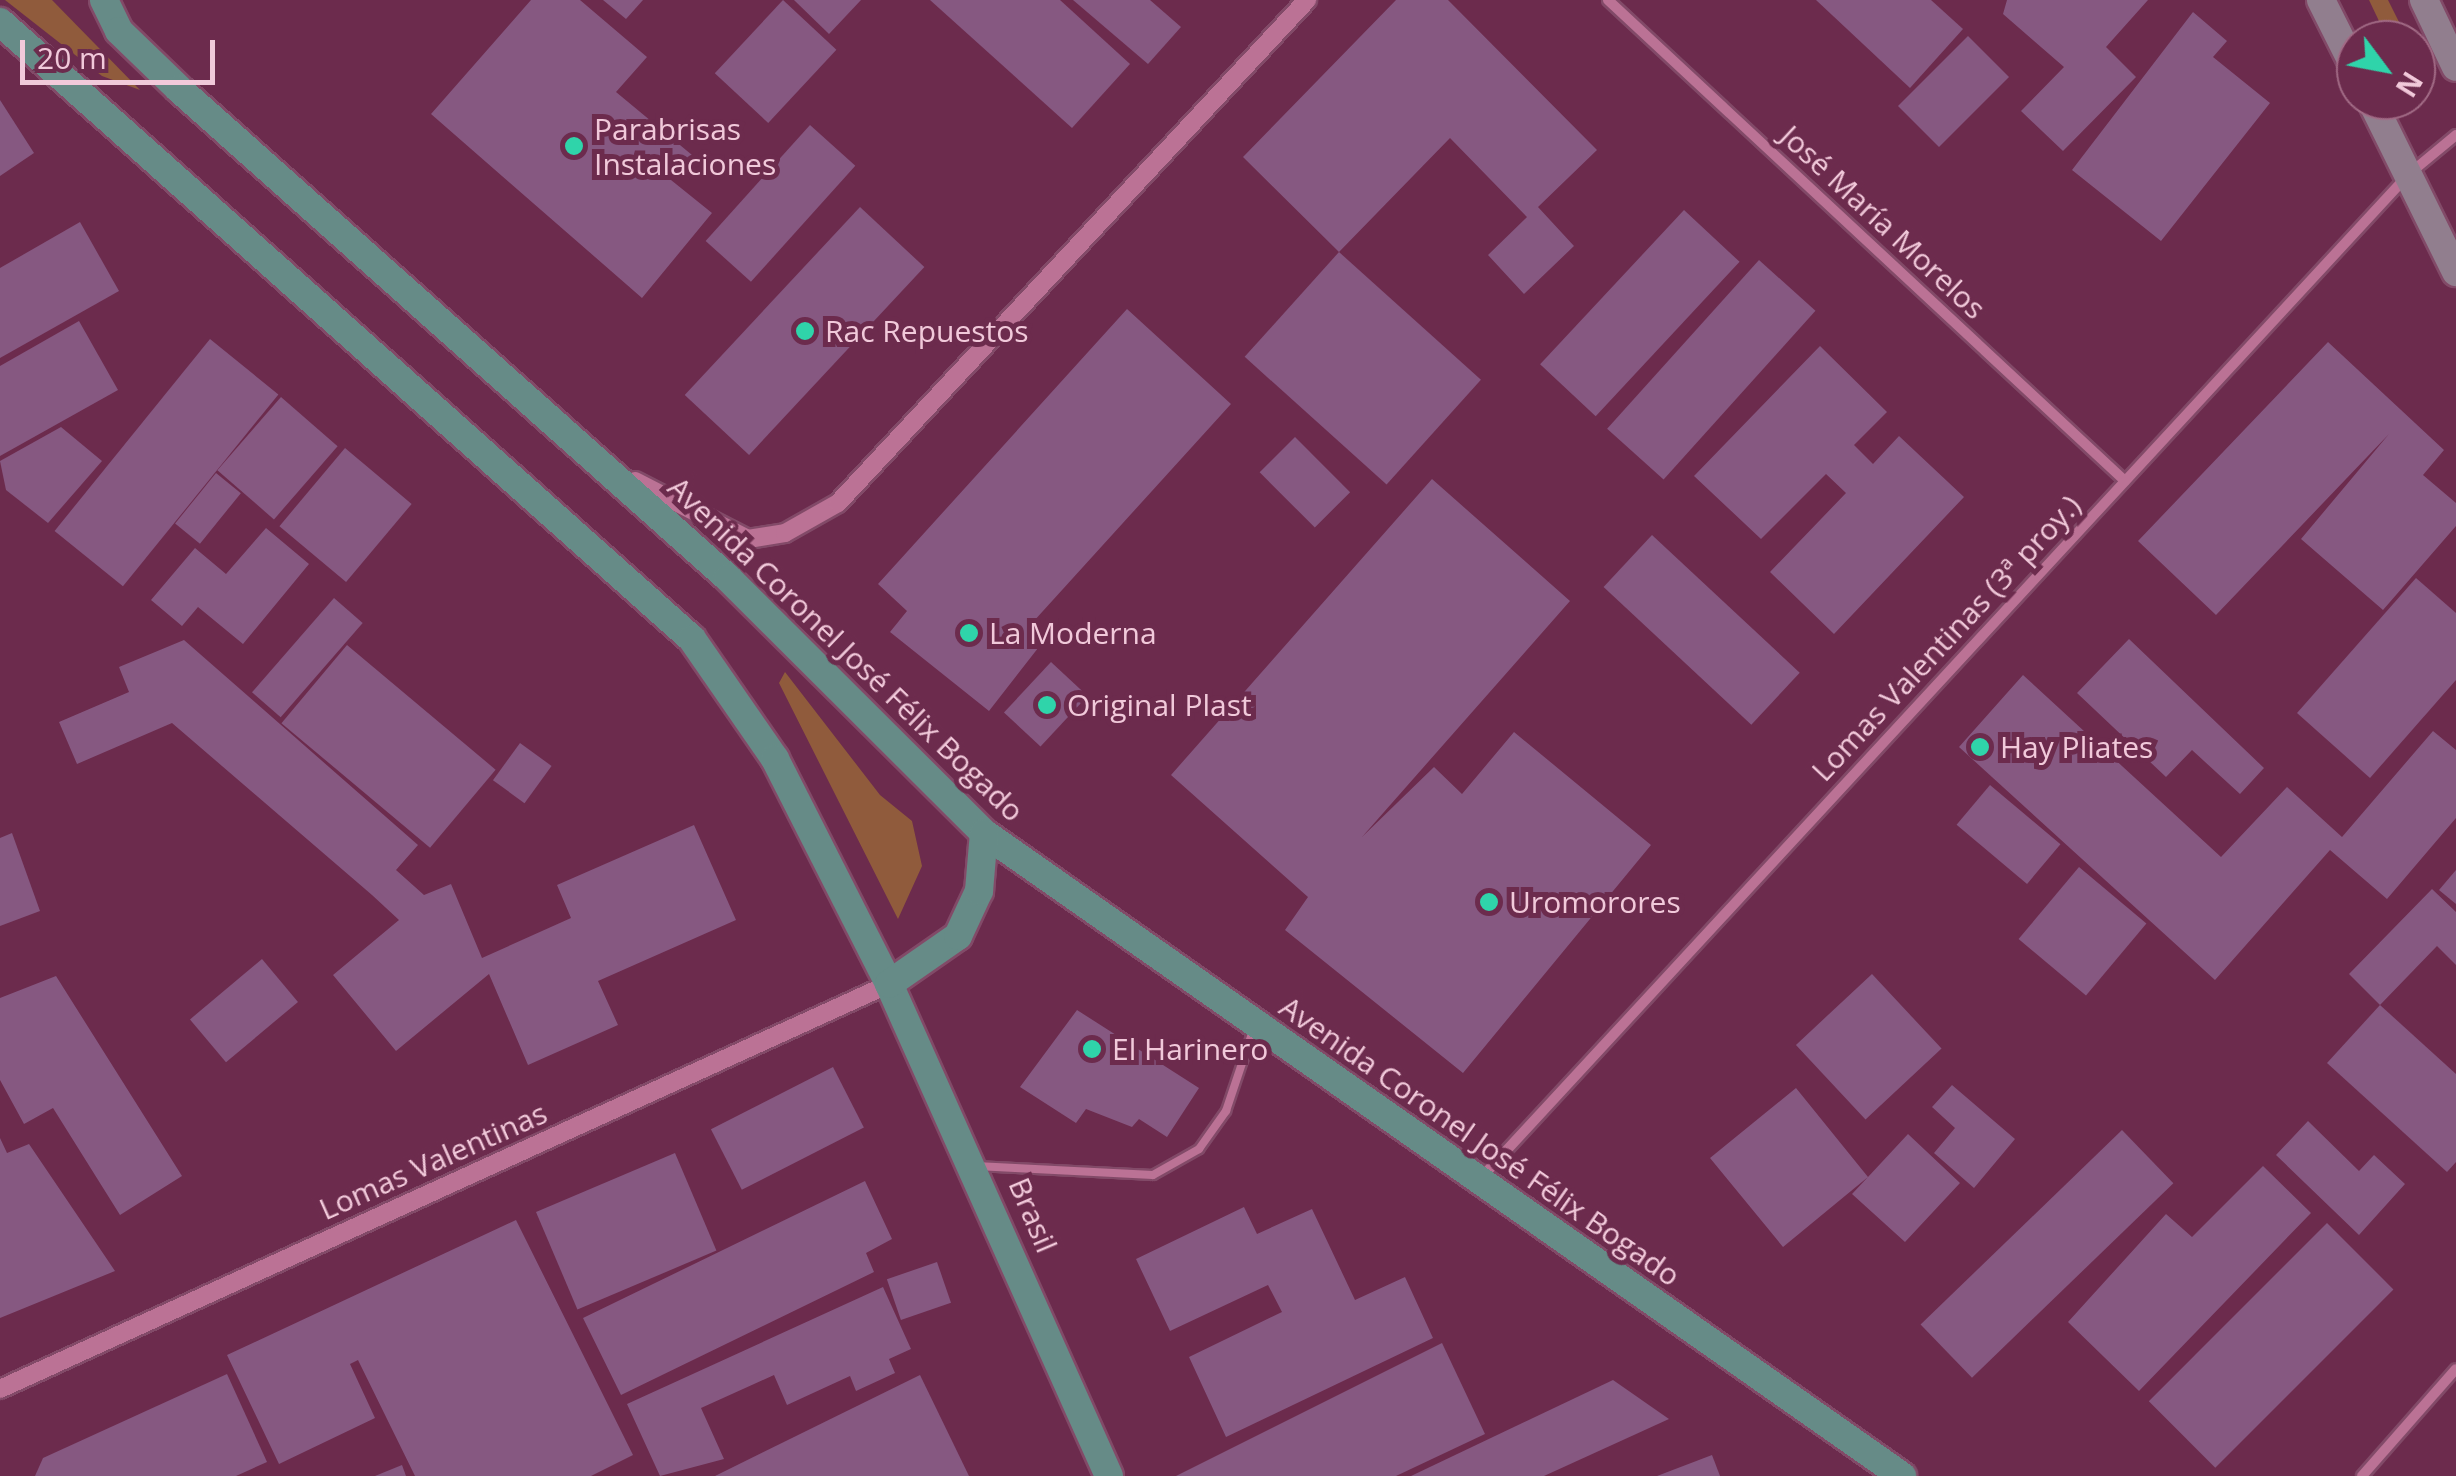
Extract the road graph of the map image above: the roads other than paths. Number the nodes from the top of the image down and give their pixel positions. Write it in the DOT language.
graph roads {
  1 [pos="104,0"];
  2 [pos="1307,0"];
  3 [pos="1608,0"];
  4 [pos="2321,0"];
  5 [pos="2424,0"];
  6 [pos="0,22"];
  7 [pos="2336,30"];
  8 [pos="2456,66"];
  9 [pos="2381,120"];
  10 [pos="2456,135"];
  11 [pos="2409,174"];
  12 [pos="2456,272"];
  13 [pos="596,456"];
  14 [pos="2124,482"];
  15 [pos="984,834"];
  16 [pos="890,984"];
  17 [pos="1256,1023"];
  18 [pos="976,1166"];
  19 [pos="1480,1180"];
  20 [pos="2456,1369"];
  21 [pos="0,1388"];
  22 [pos="1109,1476"];
  23 [pos="1902,1476"];
  24 [pos="2362,1476"];
  1 -- 13 [label="main road, Avenida Coronel José Félix Bogado"];
  2 -- 13 [label="street"];
  3 -- 14 [label="street, José María Morelos"];
  4 -- 7 [label="main road"];
  5 -- 8 [label="main road"];
  6 -- 16 [label="main road"];
  9 -- 11 [label="main road"];
  10 -- 11 [label="street, Lomas Valentinas (3ª proy.)"];
  11 -- 12 [label="main road"];
  11 -- 14 [label="street, Lomas Valentinas (3ª proy.)"];
  13 -- 15 [label="main road, Avenida Coronel José Félix Bogado"];
  14 -- 19 [label="street, Lomas Valentinas (3ª proy.)"];
  15 -- 16 [label="main road"];
  15 -- 17 [label="main road, Avenida Coronel José Félix Bogado"];
  16 -- 18 [label="main road, Brasil"];
  16 -- 21 [label="street, Lomas Valentinas"];
  17 -- 18 [label="lane"];
  17 -- 19 [label="main road, Avenida Coronel José Félix Bogado"];
  18 -- 22 [label="main road, Brasil"];
  19 -- 23 [label="main road, Avenida Coronel José Félix Bogado"];
  20 -- 24 [label="street"];
}
